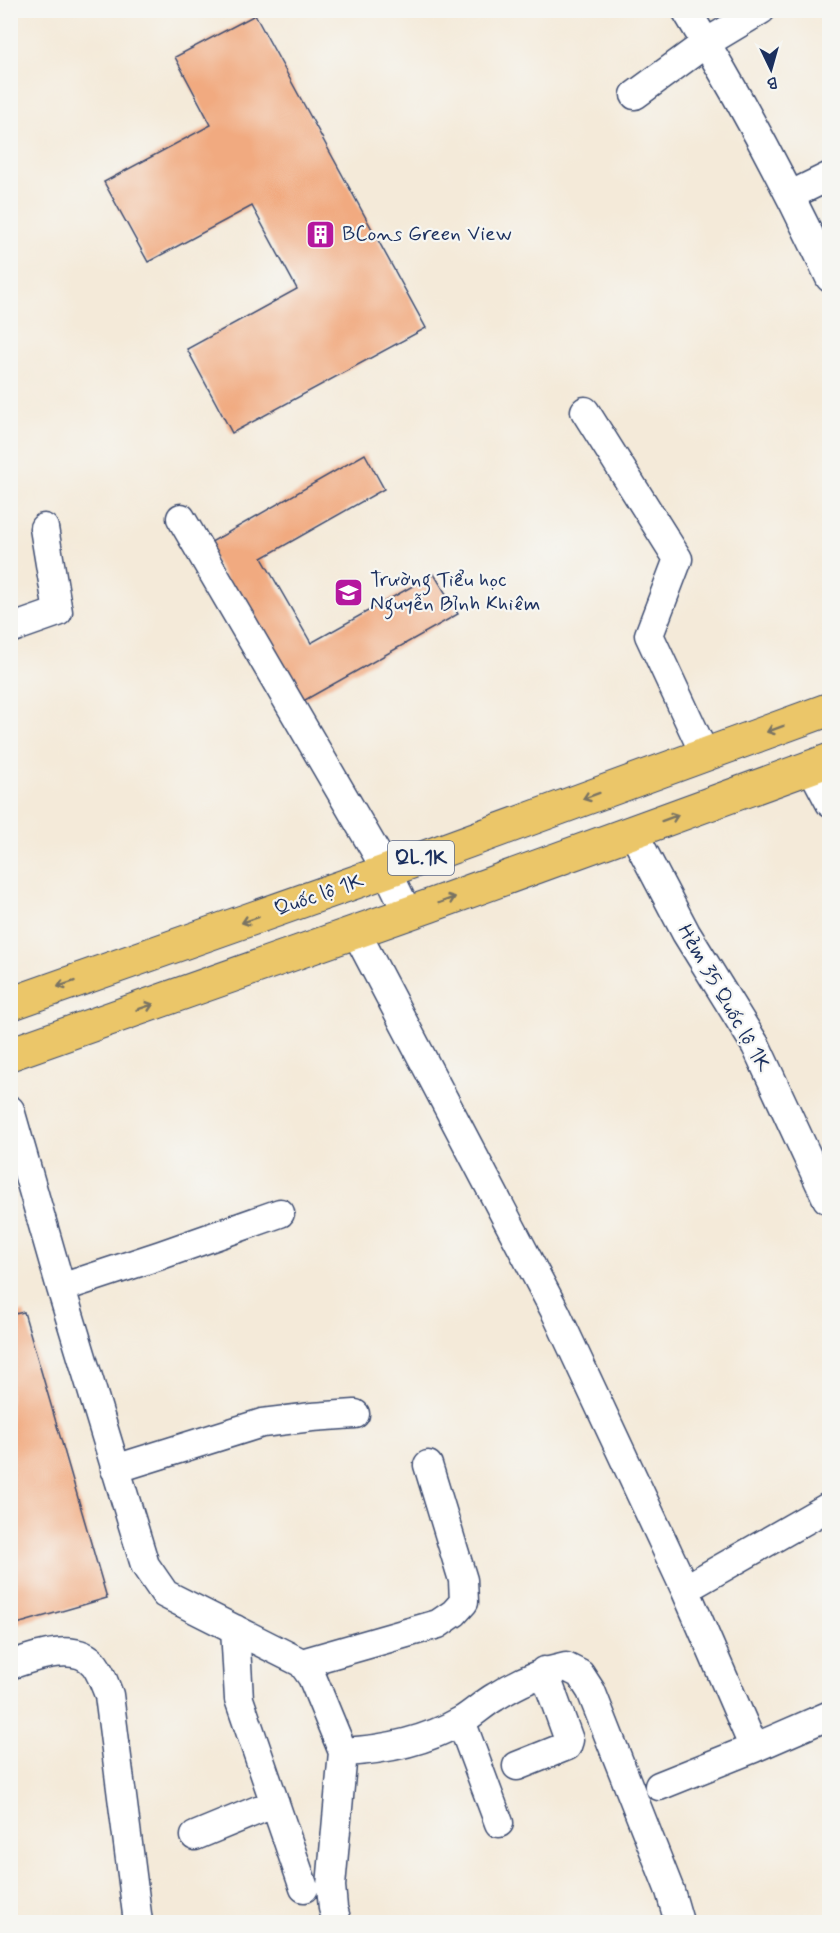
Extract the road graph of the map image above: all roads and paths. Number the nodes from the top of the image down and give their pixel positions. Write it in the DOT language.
graph roads {
  1 [pos="686,10"];
  2 [pos="761,10"];
  3 [pos="706,44"];
  4 [pos="635,95"];
  5 [pos="830,176"];
  6 [pos="791,195"];
  7 [pos="830,278"];
  8 [pos="585,411"];
  9 [pos="181,518"];
  10 [pos="45,528"];
  11 [pos="10,629"];
  12 [pos="830,709"];
  13 [pos="705,755"];
  14 [pos="820,764"];
  15 [pos="830,803"];
  16 [pos="633,832"];
  17 [pos="387,871"];
  18 [pos="408,914"];
  19 [pos="356,932"];
  20 [pos="10,1004"];
  21 [pos="10,1054"];
  22 [pos="10,1110"];
  23 [pos="827,1199"];
  24 [pos="280,1213"];
  25 [pos="61,1288"];
  26 [pos="355,1414"];
  27 [pos="428,1465"];
  28 [pos="115,1469"];
  29 [pos="830,1506"];
  30 [pos="685,1589"];
  31 [pos="235,1629"];
  32 [pos="302,1663"];
  33 [pos="10,1665"];
  34 [pos="544,1671"];
  35 [pos="830,1714"];
  36 [pos="461,1721"];
  37 [pos="754,1748"];
  38 [pos="343,1752"];
  39 [pos="517,1766"];
  40 [pos="659,1786"];
  41 [pos="274,1803"];
  42 [pos="499,1823"];
  43 [pos="195,1836"];
  44 [pos="304,1888"];
  45 [pos="138,1923"];
  46 [pos="337,1923"];
  47 [pos="679,1923"];
  1 -- 3 [label="street"];
  2 -- 3 [label="street"];
  3 -- 4 [label="street"];
  3 -- 6 [label="street"];
  5 -- 6 [label="street"];
  6 -- 7 [label="street"];
  8 -- 13 [label="street"];
  9 -- 17 [label="street"];
  10 -- 11 [label="street"];
  12 -- 13 [label="main road, Quốc lộ 1K / QL.1K, one-way"];
  13 -- 17 [label="main road, Quốc lộ 1K / QL.1K, one-way"];
  14 -- 15 [label="street"];
  16 -- 14 [label="main road, QL.1K, one-way"];
  18 -- 16 [label="main road, QL.1K, one-way"];
  16 -- 23 [label="street, Hẻm 35 Quốc lộ 1K"];
  17 -- 18 [label="street"];
  17 -- 20 [label="main road, Quốc lộ 1K / QL.1K, one-way"];
  18 -- 19 [label="main road, QL.1K"];
  21 -- 19 [label="main road, QL.1K, one-way"];
  19 -- 30 [label="street"];
  22 -- 25 [label="street"];
  24 -- 25 [label="street"];
  25 -- 28 [label="street"];
  26 -- 28 [label="street"];
  27 -- 32 [label="street"];
  28 -- 31 [label="street"];
  29 -- 30 [label="street"];
  30 -- 37 [label="street"];
  31 -- 32 [label="street"];
  31 -- 41 [label="street"];
  32 -- 38 [label="street"];
  33 -- 45 [label="street"];
  34 -- 36 [label="street"];
  34 -- 39 [label="street"];
  34 -- 47 [label="street"];
  35 -- 37 [label="street"];
  36 -- 38 [label="street"];
  36 -- 42 [label="street"];
  37 -- 40 [label="street"];
  38 -- 46 [label="street"];
  41 -- 43 [label="street"];
  41 -- 44 [label="street"];
}
